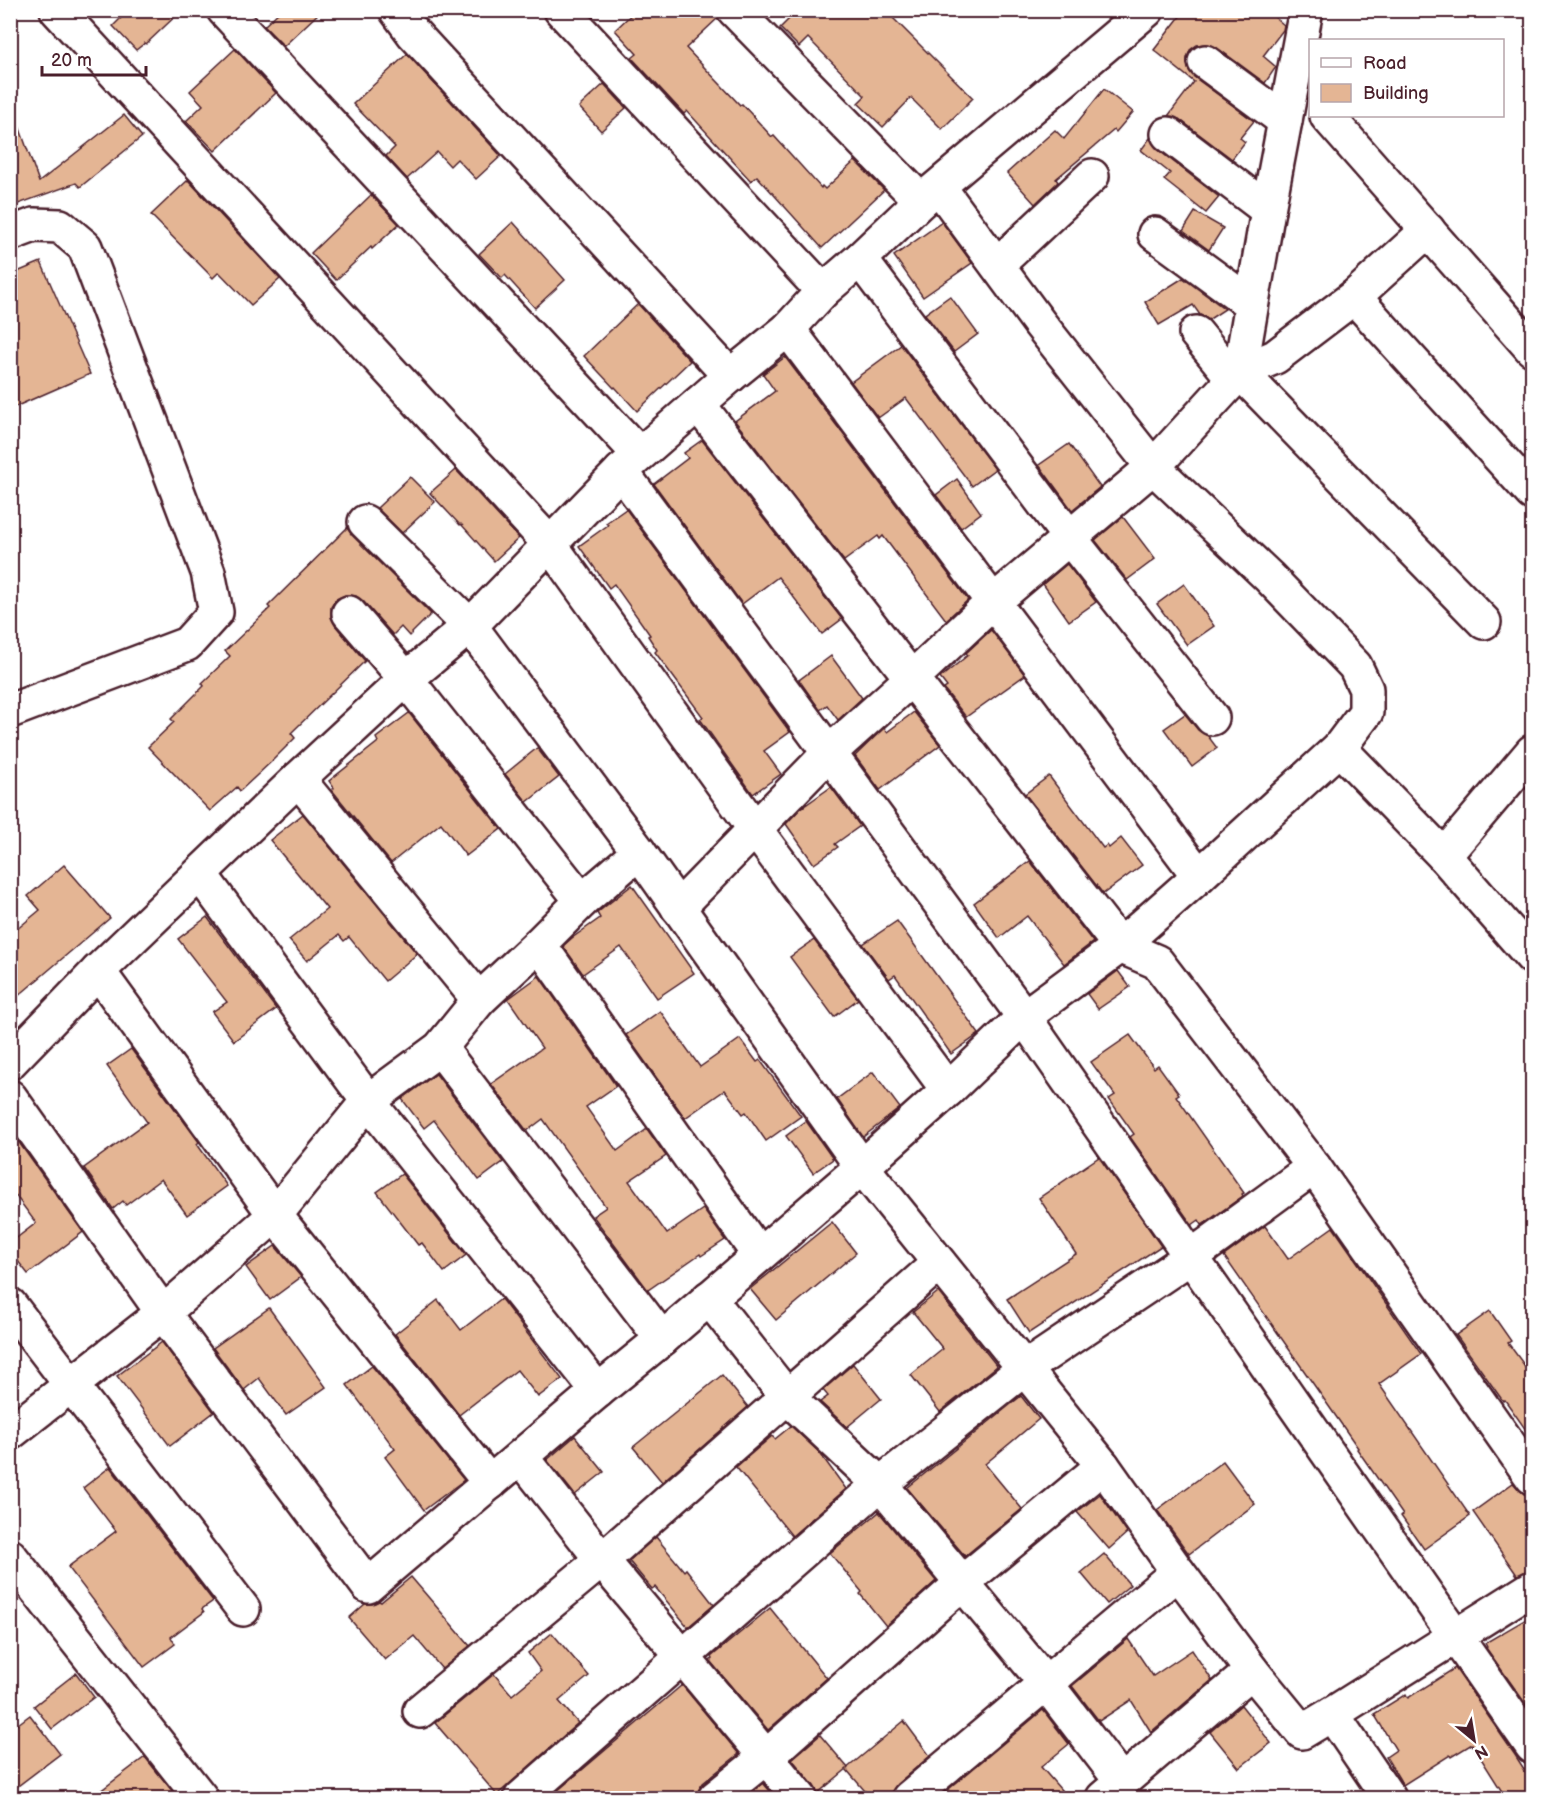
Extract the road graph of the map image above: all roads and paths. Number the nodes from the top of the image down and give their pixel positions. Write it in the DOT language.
graph roads {
  1 [pos="57,10"];
  2 [pos="224,10"];
  3 [pos="396,10"];
  4 [pos="561,10"];
  5 [pos="734,10"];
  6 [pos="1147,10"];
  7 [pos="1306,10"];
  8 [pos="1205,62"];
  9 [pos="1302,87"];
  10 [pos="1328,117"];
  11 [pos="1285,121"];
  12 [pos="1168,134"];
  13 [pos="1092,176"];
  14 [pos="930,194"];
  15 [pos="1268,210"];
  16 [pos="1428,230"];
  17 [pos="10,234"];
  18 [pos="1155,234"];
  19 [pos="860,259"];
  20 [pos="997,265"];
  21 [pos="823,291"];
  22 [pos="1354,297"];
  23 [pos="1251,304"];
  24 [pos="788,329"];
  25 [pos="1196,333"];
  26 [pos="1533,349"];
  27 [pos="1236,375"];
  28 [pos="730,376"];
  29 [pos="698,404"];
  30 [pos="630,462"];
  31 [pos="1153,467"];
  32 [pos="1533,493"];
  33 [pos="365,522"];
  34 [pos="1069,537"];
  35 [pos="549,543"];
  36 [pos="992,603"];
  37 [pos="349,613"];
  38 [pos="1484,622"];
  39 [pos="470,626"];
  40 [pos="406,679"];
  41 [pos="911,679"];
  42 [pos="10,711"];
  43 [pos="1212,718"];
  44 [pos="1339,748"];
  45 [pos="829,753"];
  46 [pos="1533,753"];
  47 [pos="298,779"];
  48 [pos="755,829"];
  49 [pos="639,852"];
  50 [pos="1444,856"];
  51 [pos="200,874"];
  52 [pos="1199,876"];
  53 [pos="582,901"];
  54 [pos="678,908"];
  55 [pos="539,944"];
  56 [pos="1120,946"];
  57 [pos="1533,957"];
  58 [pos="98,971"];
  59 [pos="479,1000"];
  60 [pos="1024,1017"];
  61 [pos="440,1048"];
  62 [pos="10,1062"];
  63 [pos="948,1090"];
  64 [pos="10,1097"];
  65 [pos="368,1101"];
  66 [pos="862,1167"];
  67 [pos="1314,1167"];
  68 [pos="275,1215"];
  69 [pos="759,1255"];
  70 [pos="1192,1256"];
  71 [pos="939,1263"];
  72 [pos="709,1298"];
  73 [pos="10,1305"];
  74 [pos="163,1313"];
  75 [pos="662,1339"];
  76 [pos="1024,1369"];
  77 [pos="72,1385"];
  78 [pos="598,1391"];
  79 [pos="787,1397"];
  80 [pos="10,1433"];
  81 [pos="520,1457"];
  82 [pos="1103,1466"];
  83 [pos="1533,1477"];
  84 [pos="490,1483"];
  85 [pos="880,1484"];
  86 [pos="10,1556"];
  87 [pos="602,1560"];
  88 [pos="1178,1572"];
  89 [pos="963,1582"];
  90 [pos="1533,1588"];
  91 [pos="243,1609"];
  92 [pos="1456,1636"];
  93 [pos="683,1658"];
  94 [pos="1252,1671"];
  95 [pos="1046,1682"];
  96 [pos="420,1711"];
  97 [pos="1332,1714"];
  98 [pos="1533,1746"];
  99 [pos="765,1758"];
  100 [pos="1112,1790"];
  101 [pos="201,1798"];
  102 [pos="521,1798"];
  103 [pos="715,1798"];
  104 [pos="800,1798"];
  105 [pos="909,1798"];
  106 [pos="1389,1798"];
  1 -- 35 [label="street"];
  2 -- 30 [label="street"];
  3 -- 28 [label="street"];
  4 -- 21 [label="street"];
  5 -- 14 [label="street"];
  6 -- 14 [label="street"];
  7 -- 9 [label="street"];
  8 -- 11 [label="street"];
  9 -- 11 [label="street"];
  10 -- 16 [label="street"];
  11 -- 15 [label="street"];
  12 -- 15 [label="street"];
  13 -- 20 [label="street"];
  14 -- 19 [label="street"];
  14 -- 20 [label="street"];
  15 -- 23 [label="street"];
  16 -- 22 [label="street"];
  16 -- 26 [label="street"];
  17 -- 42 [label="street"];
  18 -- 23 [label="street"];
  19 -- 21 [label="street"];
  19 -- 34 [label="street"];
  20 -- 31 [label="street"];
  21 -- 24 [label="street"];
  22 -- 27 [label="street"];
  22 -- 32 [label="street"];
  23 -- 27 [label="street"];
  24 -- 28 [label="street"];
  24 -- 36 [label="street"];
  25 -- 27 [label="street"];
  27 -- 31 [label="street"];
  27 -- 38 [label="street"];
  28 -- 29 [label="street"];
  29 -- 30 [label="street"];
  29 -- 41 [label="street"];
  30 -- 35 [label="street"];
  30 -- 45 [label="street"];
  31 -- 34 [label="street"];
  31 -- 44 [label="street"];
  33 -- 39 [label="street"];
  34 -- 36 [label="street"];
  34 -- 43 [label="street"];
  35 -- 39 [label="street"];
  35 -- 48 [label="street"];
  36 -- 41 [label="street"];
  36 -- 52 [label="street"];
  37 -- 40 [label="street"];
  39 -- 40 [label="street"];
  39 -- 49 [label="street"];
  40 -- 47 [label="street"];
  40 -- 53 [label="street"];
  41 -- 45 [label="street"];
  41 -- 56 [label="street"];
  44 -- 50 [label="street"];
  44 -- 52 [label="street"];
  45 -- 48 [label="street"];
  45 -- 60 [label="street"];
  46 -- 50 [label="street"];
  47 -- 51 [label="street"];
  47 -- 59 [label="street"];
  48 -- 54 [label="street"];
  48 -- 63 [label="street"];
  49 -- 53 [label="street"];
  49 -- 54 [label="street"];
  50 -- 57 [label="street"];
  51 -- 58 [label="street"];
  51 -- 65 [label="street"];
  52 -- 56 [label="street"];
  53 -- 55 [label="street"];
  54 -- 66 [label="street"];
  55 -- 59 [label="street"];
  55 -- 69 [label="street"];
  56 -- 60 [label="street"];
  56 -- 67 [label="street"];
  58 -- 62 [label="street"];
  58 -- 68 [label="street"];
  59 -- 61 [label="street"];
  60 -- 63 [label="street"];
  60 -- 70 [label="street"];
  61 -- 65 [label="street"];
  61 -- 75 [label="street"];
  63 -- 66 [label="street"];
  64 -- 74 [label="street"];
  65 -- 68 [label="street"];
  65 -- 78 [label="street"];
  66 -- 69 [label="street"];
  66 -- 71 [label="street"];
  67 -- 70 [label="street"];
  67 -- 83 [label="street"];
  68 -- 74 [label="street"];
  68 -- 84 [label="street"];
  69 -- 72 [label="street"];
  70 -- 76 [label="street"];
  70 -- 92 [label="street"];
  71 -- 76 [label="street"];
  71 -- 79 [label="street"];
  72 -- 75 [label="street"];
  72 -- 79 [label="street"];
  73 -- 77 [label="street"];
  74 -- 77 [label="street"];
  74 -- 84 [label="street"];
  75 -- 78 [label="street"];
  76 -- 82 [label="street"];
  76 -- 85 [label="street"];
  77 -- 80 [label="street"];
  77 -- 91 [label="street"];
  78 -- 81 [label="street"];
  79 -- 85 [label="street"];
  79 -- 87 [label="street"];
  81 -- 84 [label="street"];
  81 -- 87 [label="street"];
  82 -- 88 [label="street"];
  82 -- 89 [label="street"];
  85 -- 89 [label="street"];
  85 -- 93 [label="street"];
  86 -- 101 [label="street"];
  87 -- 93 [label="street"];
  87 -- 96 [label="street"];
  88 -- 94 [label="street"];
  88 -- 95 [label="street"];
  89 -- 95 [label="street"];
  89 -- 99 [label="street"];
  90 -- 92 [label="street"];
  92 -- 97 [label="street"];
  92 -- 98 [label="street"];
  93 -- 99 [label="street"];
  93 -- 102 [label="street"];
  94 -- 97 [label="street"];
  94 -- 100 [label="street"];
  95 -- 100 [label="street"];
  95 -- 105 [label="street"];
  97 -- 106 [label="street"];
  99 -- 103 [label="street"];
  99 -- 104 [label="street"];
}
